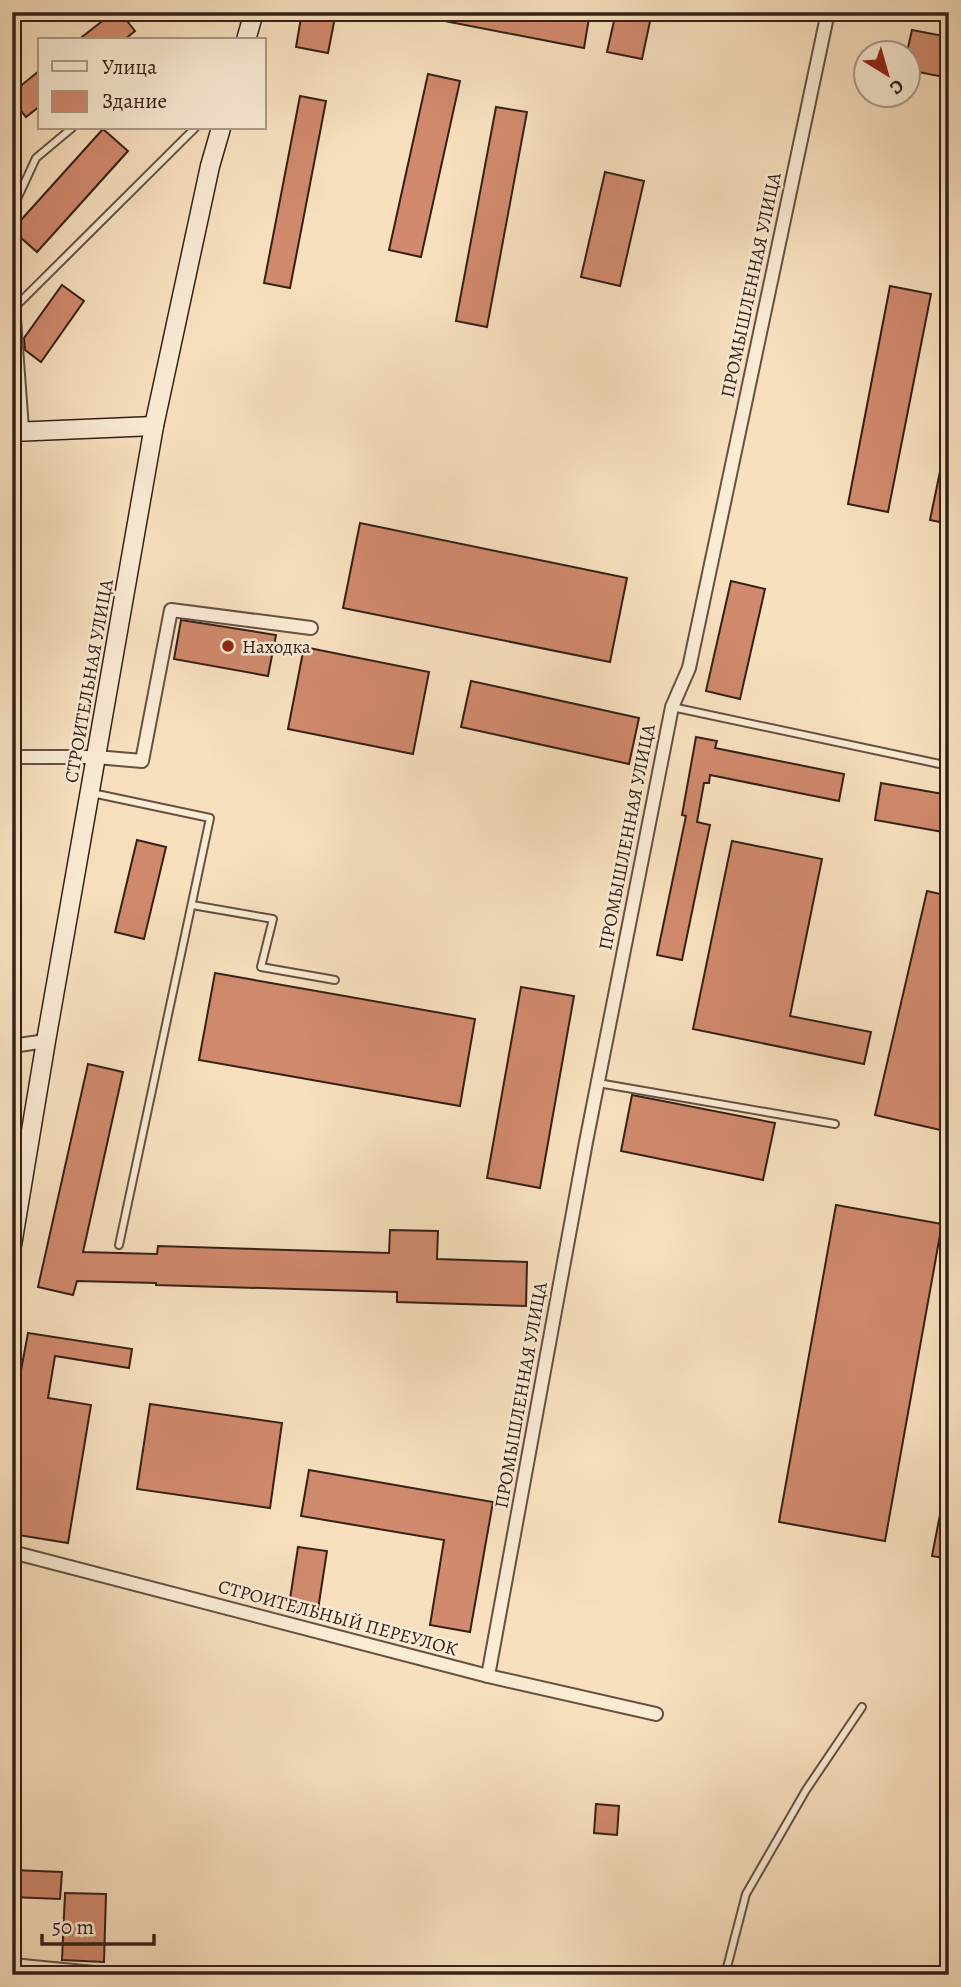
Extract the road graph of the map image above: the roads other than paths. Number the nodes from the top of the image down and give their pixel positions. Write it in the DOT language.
graph roads {
  1 [pos="254,12"];
  2 [pos="828,12"];
  3 [pos="247,38"];
  4 [pos="70,130"];
  5 [pos="193,130"];
  6 [pos="220,130"];
  7 [pos="12,210"];
  8 [pos="12,280"];
  9 [pos="16,306"];
  10 [pos="155,426"];
  11 [pos="19,432"];
  12 [pos="311,628"];
  13 [pos="672,707"];
  14 [pos="12,757"];
  15 [pos="96,757"];
  16 [pos="949,766"];
  17 [pos="90,793"];
  18 [pos="192,905"];
  19 [pos="335,980"];
  20 [pos="46,1041"];
  21 [pos="12,1046"];
  22 [pos="598,1083"];
  23 [pos="835,1124"];
  24 [pos="12,1245"];
  25 [pos="119,1245"];
  26 [pos="12,1552"];
  27 [pos="488,1676"];
  28 [pos="862,1707"];
  29 [pos="656,1714"];
  30 [pos="12,1965"];
  31 [pos="115,1975"];
  32 [pos="725,1975"];
  1 -- 3 [label="main road"];
  2 -- 13 [label="street, ПРОМЫШЛЕННАЯ УЛИЦА"];
  4 -- 7 [label="lane"];
  5 -- 9 [label="lane"];
  6 -- 10 [label="main road, СТРОИТЕЛЬНАЯ УЛИЦА"];
  8 -- 9 [label="lane"];
  9 -- 11 [label="lane"];
  10 -- 11 [label="main road"];
  10 -- 15 [label="main road, СТРОИТЕЛЬНАЯ УЛИЦА"];
  12 -- 15 [label="street"];
  13 -- 16 [label="lane"];
  13 -- 22 [label="street, ПРОМЫШЛЕННАЯ УЛИЦА"];
  14 -- 15 [label="street"];
  15 -- 17 [label="main road, СТРОИТЕЛЬНАЯ УЛИЦА"];
  17 -- 18 [label="lane"];
  17 -- 20 [label="main road, СТРОИТЕЛЬНАЯ УЛИЦА"];
  18 -- 19 [label="lane"];
  18 -- 25 [label="lane"];
  20 -- 21 [label="street"];
  20 -- 24 [label="main road, СТРОИТЕЛЬНАЯ УЛИЦА"];
  22 -- 23 [label="lane"];
  22 -- 27 [label="street, ПРОМЫШЛЕННАЯ УЛИЦА"];
  26 -- 27 [label="street, СТРОИТЕЛЬНЫЙ ПЕРЕУЛОК"];
  27 -- 29 [label="street, СТРОИТЕЛЬНЫЙ ПЕРЕУЛОК"];
  28 -- 32 [label="lane"];
  30 -- 31 [label="street"];
}
